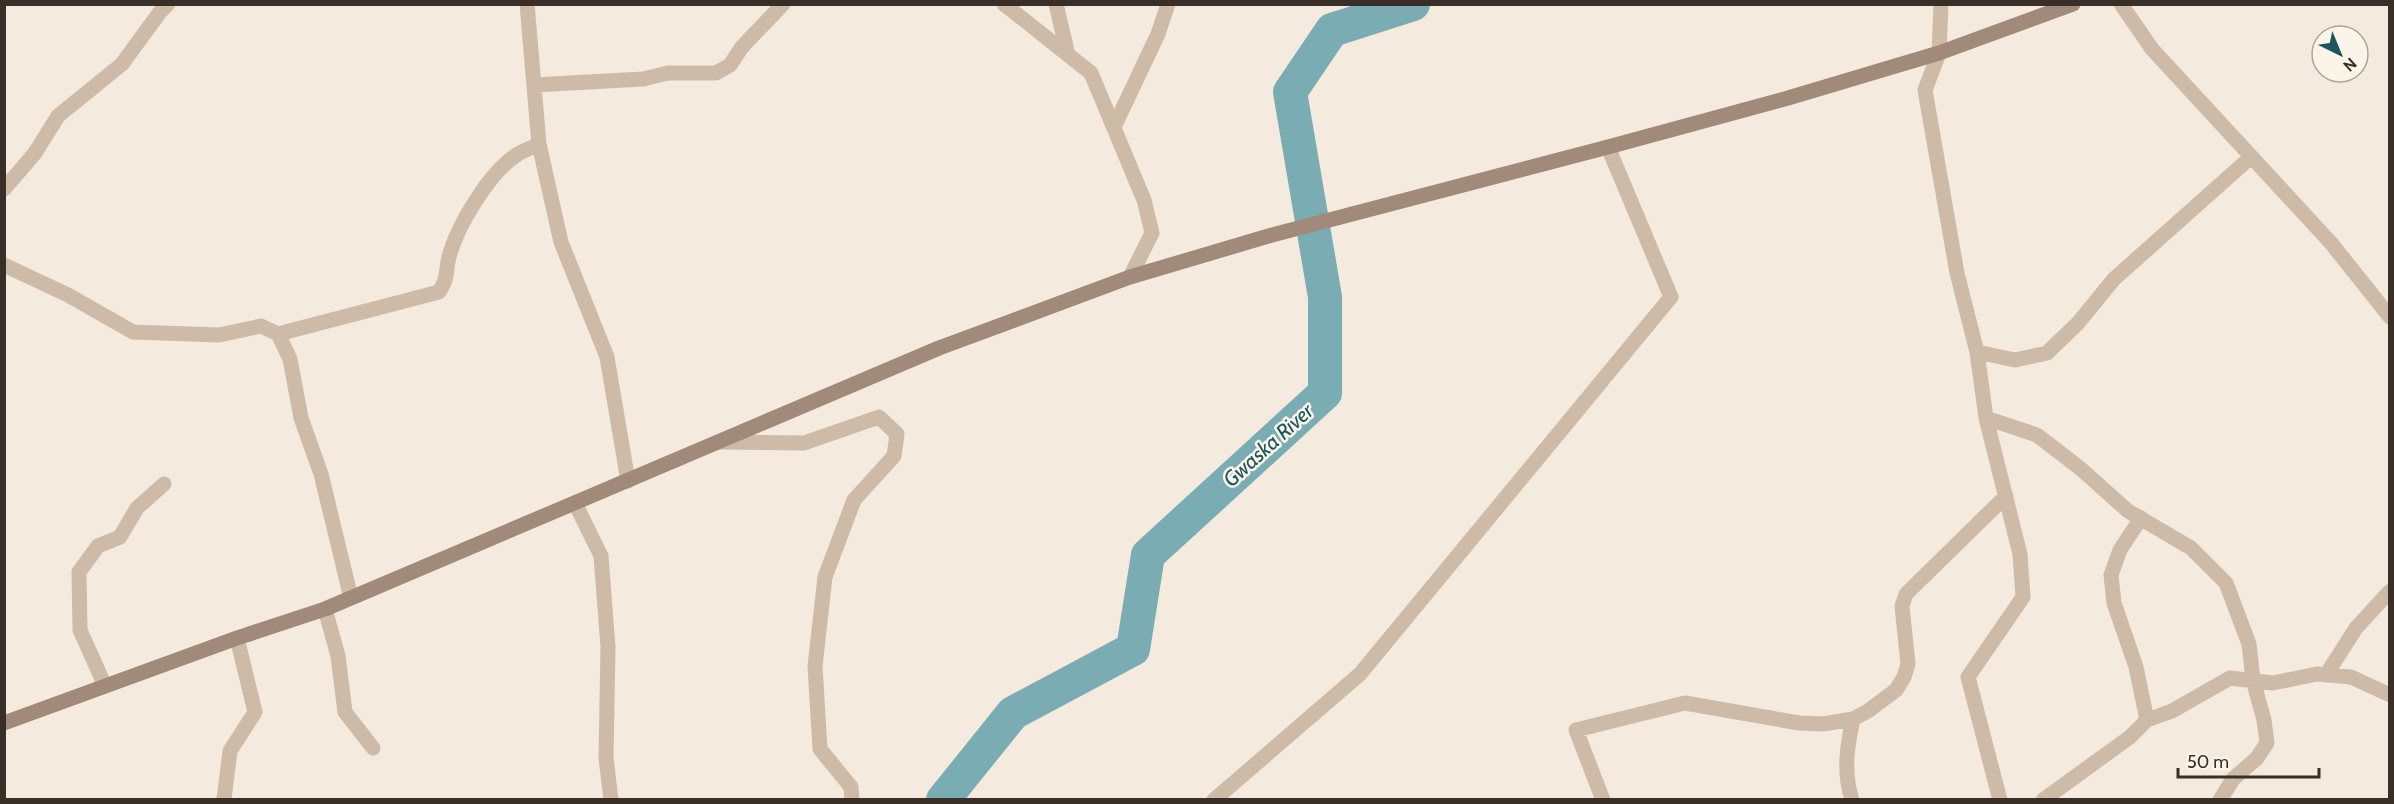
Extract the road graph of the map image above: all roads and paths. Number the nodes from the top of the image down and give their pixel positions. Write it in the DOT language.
graph roads {
  1 [pos="168,4"];
  2 [pos="527,4"];
  3 [pos="783,4"];
  4 [pos="1004,4"];
  5 [pos="1056,4"];
  6 [pos="1168,4"];
  7 [pos="1941,4"];
  8 [pos="2073,4"];
  9 [pos="2121,4"];
  10 [pos="1939,53"];
  11 [pos="1068,55"];
  12 [pos="534,85"];
  13 [pos="1114,127"];
  14 [pos="538,144"];
  15 [pos="1608,147"];
  16 [pos="2251,158"];
  17 [pos="4,189"];
  18 [pos="4,265"];
  19 [pos="1130,277"];
  20 [pos="2390,317"];
  21 [pos="278,334"];
  22 [pos="1977,352"];
  23 [pos="1986,418"];
  24 [pos="720,442"];
  25 [pos="628,481"];
  26 [pos="164,484"];
  27 [pos="2006,496"];
  28 [pos="575,503"];
  29 [pos="2141,518"];
  30 [pos="2390,591"];
  31 [pos="351,598"];
  32 [pos="325,609"];
  33 [pos="237,638"];
  34 [pos="2326,675"];
  35 [pos="2253,680"];
  36 [pos="105,686"];
  37 [pos="2390,695"];
  38 [pos="1853,719"];
  39 [pos="2147,720"];
  40 [pos="4,723"];
  41 [pos="373,748"];
  42 [pos="224,799"];
  43 [pos="611,800"];
  44 [pos="852,800"];
  45 [pos="1214,800"];
  46 [pos="1603,800"];
  47 [pos="1852,800"];
  48 [pos="2000,800"];
  49 [pos="2043,800"];
  50 [pos="2220,800"];
  1 -- 17 [label="street"];
  2 -- 12 [label="street"];
  3 -- 12 [label="street"];
  4 -- 11 [label="street"];
  5 -- 11 [label="street"];
  6 -- 13 [label="street"];
  7 -- 10 [label="street"];
  8 -- 10 [label="main road"];
  9 -- 16 [label="street"];
  10 -- 15 [label="main road"];
  10 -- 22 [label="street"];
  11 -- 13 [label="street"];
  12 -- 14 [label="street"];
  13 -- 19 [label="street"];
  14 -- 21 [label="street"];
  14 -- 25 [label="street"];
  15 -- 19 [label="main road"];
  15 -- 45 [label="street"];
  16 -- 20 [label="street"];
  16 -- 22 [label="street"];
  18 -- 21 [label="street"];
  19 -- 24 [label="main road"];
  21 -- 31 [label="street"];
  22 -- 23 [label="street"];
  23 -- 27 [label="street"];
  23 -- 29 [label="street"];
  24 -- 25 [label="main road"];
  24 -- 44 [label="street"];
  25 -- 28 [label="main road"];
  26 -- 36 [label="street"];
  27 -- 38 [label="street"];
  27 -- 48 [label="street"];
  28 -- 31 [label="main road"];
  28 -- 43 [label="street"];
  29 -- 35 [label="street"];
  29 -- 39 [label="street"];
  30 -- 34 [label="street"];
  31 -- 32 [label="main road"];
  32 -- 33 [label="main road"];
  32 -- 41 [label="street"];
  33 -- 36 [label="main road"];
  33 -- 42 [label="street"];
  34 -- 35 [label="street"];
  34 -- 37 [label="street"];
  35 -- 39 [label="street"];
  35 -- 50 [label="street"];
  36 -- 40 [label="main road"];
  38 -- 46 [label="street"];
  38 -- 47 [label="street"];
  39 -- 49 [label="street"];
}
